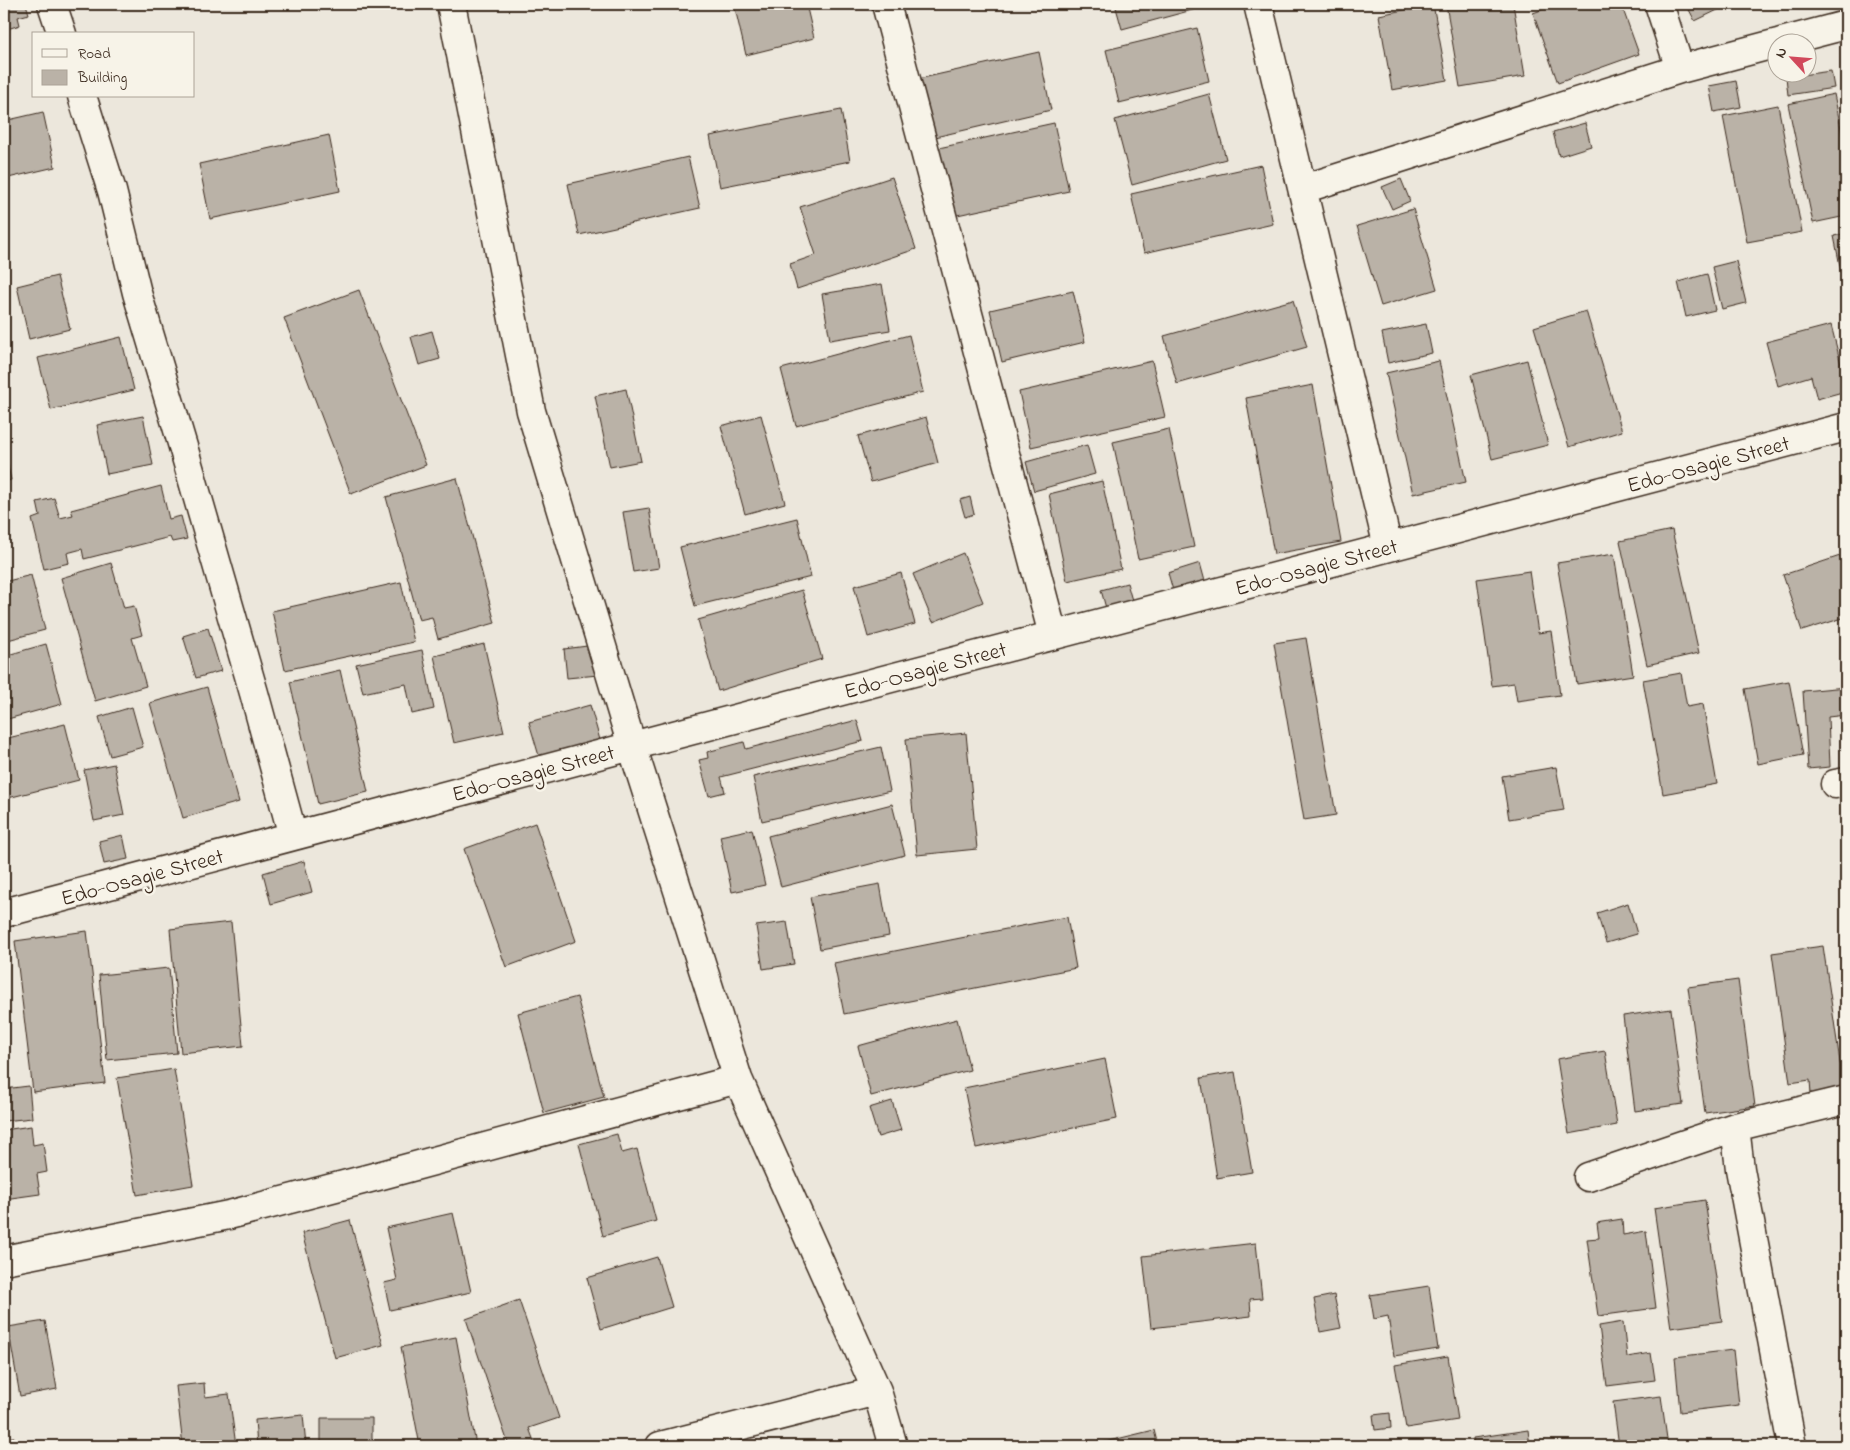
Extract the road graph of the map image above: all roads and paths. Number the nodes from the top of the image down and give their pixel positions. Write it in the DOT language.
graph roads {
  1 [pos="52,4"];
  2 [pos="451,4"];
  3 [pos="886,4"];
  4 [pos="1258,4"];
  5 [pos="1659,4"];
  6 [pos="1846,26"];
  7 [pos="61,32"];
  8 [pos="1818,33"];
  9 [pos="1768,46"];
  10 [pos="1680,69"];
  11 [pos="83,98"];
  12 [pos="1303,189"];
  13 [pos="1846,427"];
  14 [pos="1388,547"];
  15 [pos="1053,635"];
  16 [pos="632,746"];
  17 [pos="293,836"];
  18 [pos="4,913"];
  19 [pos="738,1079"];
  20 [pos="1846,1100"];
  21 [pos="1735,1127"];
  22 [pos="1588,1177"];
  23 [pos="4,1260"];
  24 [pos="877,1390"];
  25 [pos="660,1446"];
  26 [pos="893,1446"];
  27 [pos="1792,1446"];
  1 -- 7 [label="street"];
  2 -- 16 [label="street"];
  3 -- 15 [label="street"];
  4 -- 12 [label="street"];
  5 -- 10 [label="street"];
  6 -- 8 [label="street"];
  9 -- 10 [label="street"];
  10 -- 12 [label="street"];
  11 -- 17 [label="street"];
  12 -- 14 [label="street"];
  13 -- 14 [label="street, Edo-Osagie Street"];
  14 -- 15 [label="street, Edo-Osagie Street"];
  15 -- 16 [label="street, Edo-Osagie Street"];
  16 -- 17 [label="street, Edo-Osagie Street"];
  16 -- 19 [label="street"];
  17 -- 18 [label="street, Edo-Osagie Street"];
  19 -- 23 [label="street"];
  19 -- 24 [label="street"];
  20 -- 21 [label="street"];
  21 -- 22 [label="street"];
  21 -- 27 [label="street"];
  24 -- 25 [label="street"];
  24 -- 26 [label="street"];
}
